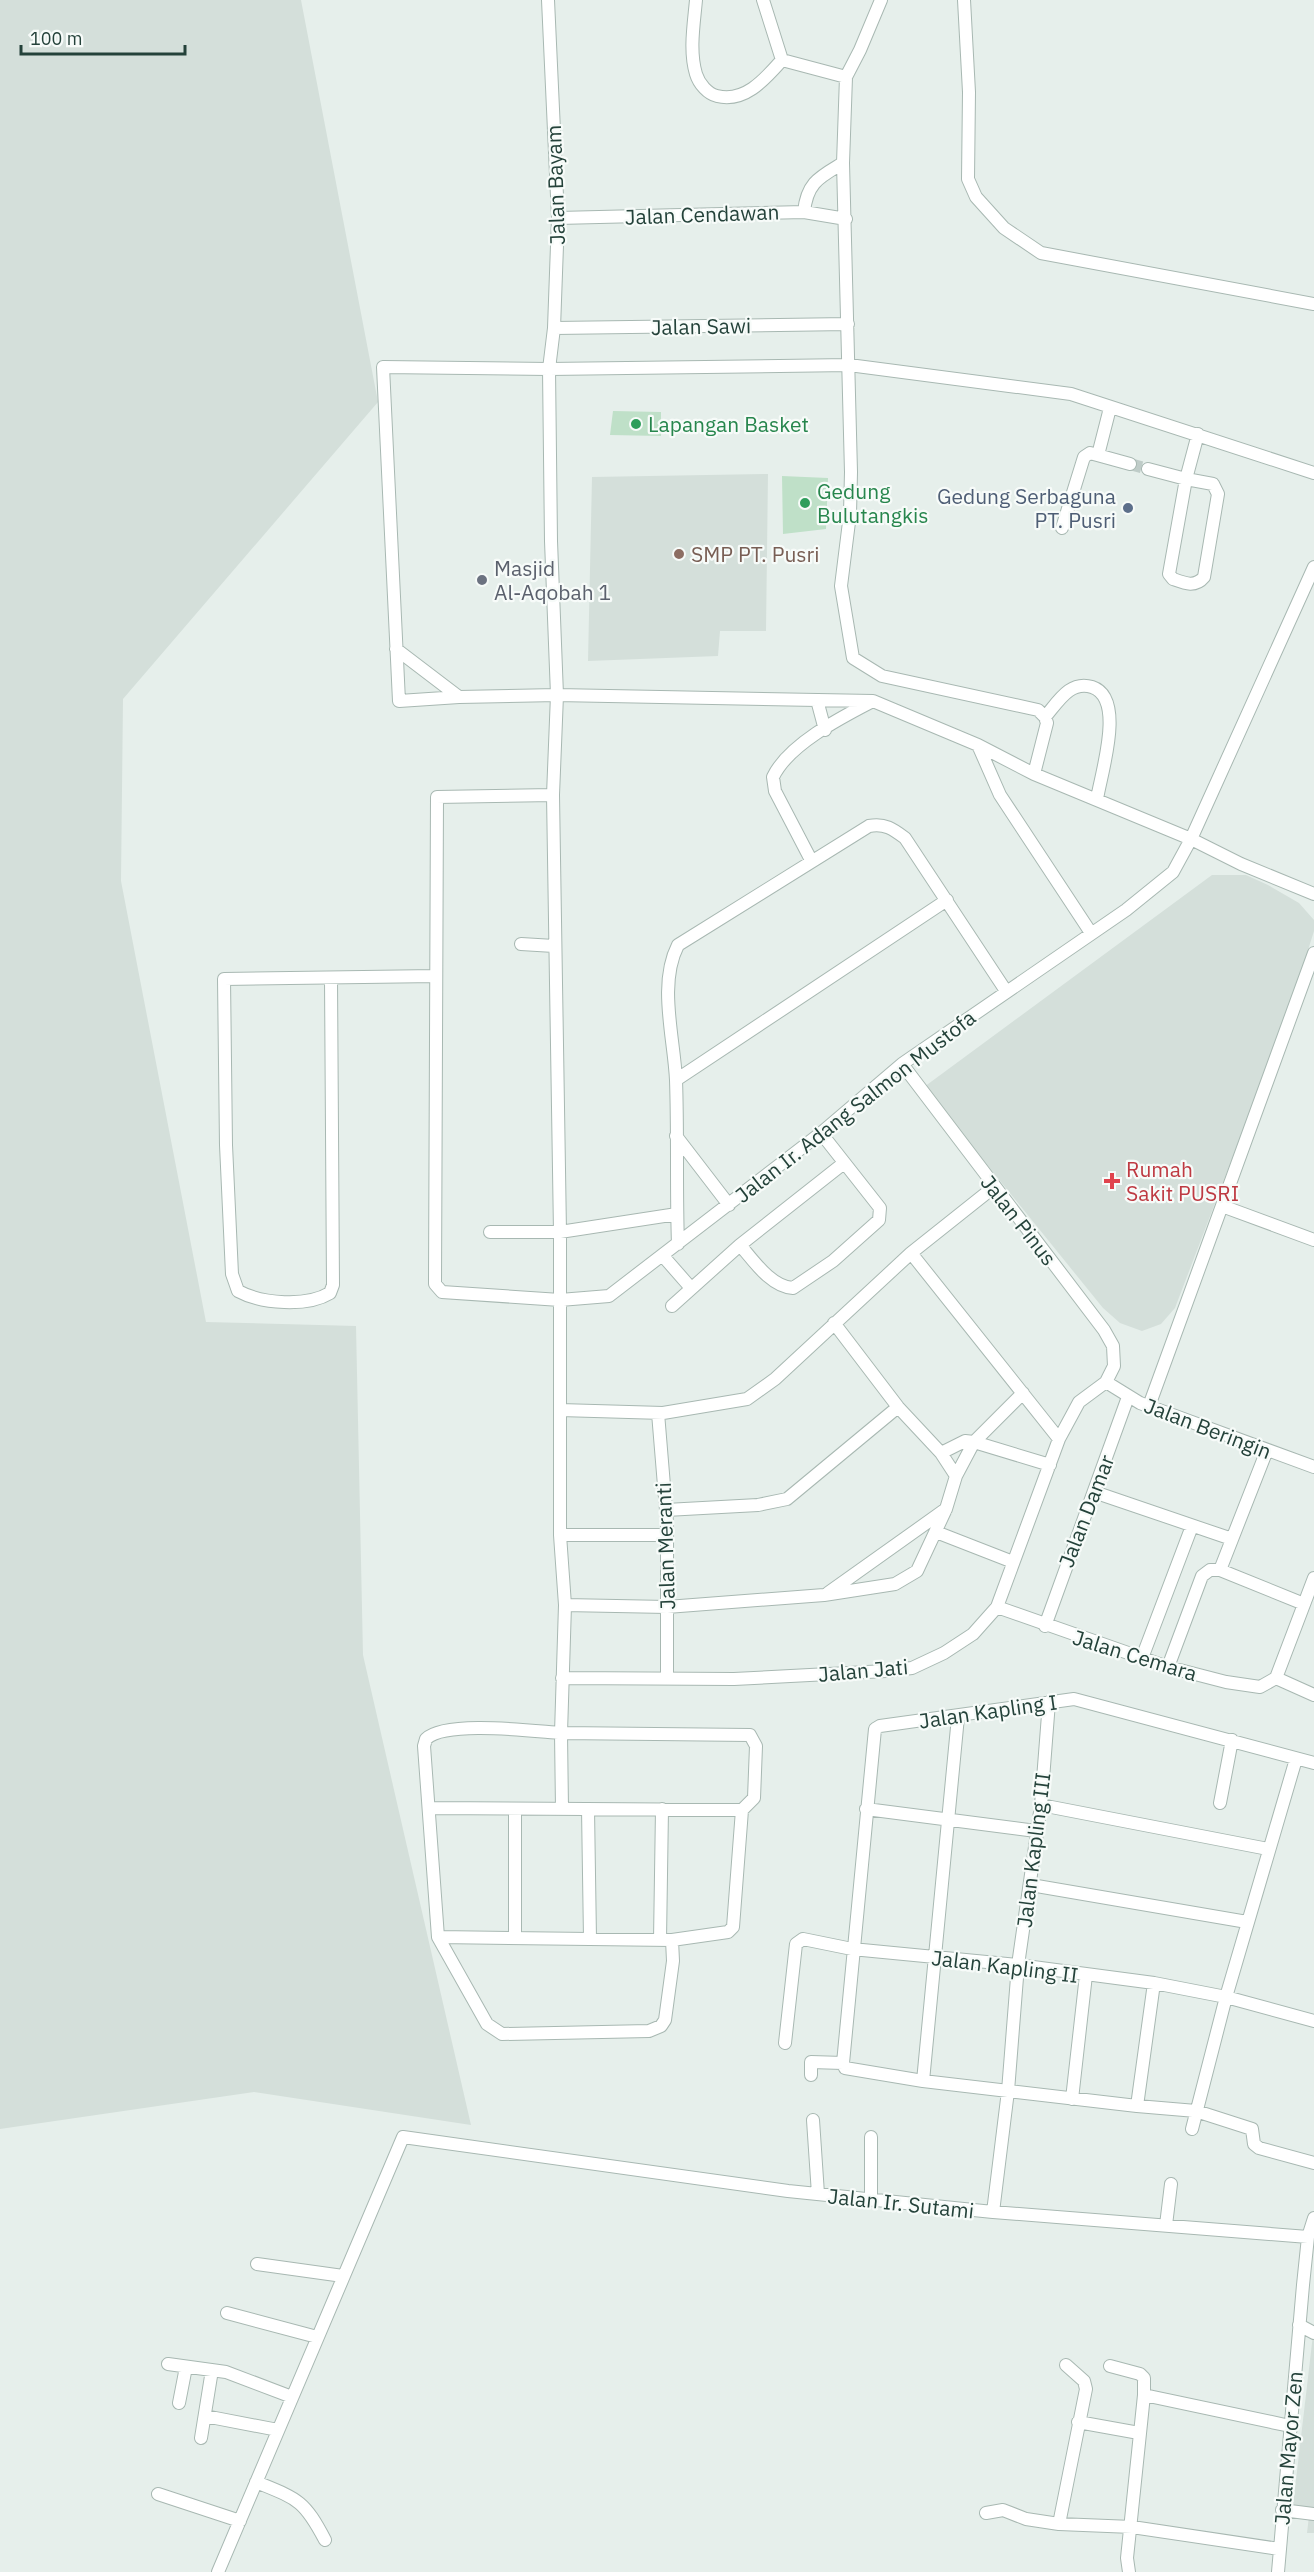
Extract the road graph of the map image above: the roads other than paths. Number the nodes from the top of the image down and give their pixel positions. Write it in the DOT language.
graph roads {
  1 [pos="548,0"];
  2 [pos="696,0"];
  3 [pos="763,0"];
  4 [pos="881,0"];
  5 [pos="964,0"];
  6 [pos="782,60"];
  7 [pos="846,77"];
  8 [pos="843,162"];
  9 [pos="804,212"];
  10 [pos="558,218"];
  11 [pos="846,219"];
  12 [pos="1314,304"];
  13 [pos="848,324"];
  14 [pos="554,328"];
  15 [pos="849,365"];
  16 [pos="549,369"];
  17 [pos="1110,408"];
  18 [pos="1198,434"];
  19 [pos="1098,455"];
  20 [pos="1130,464"];
  21 [pos="1148,469"];
  22 [pos="1314,472"];
  23 [pos="1186,479"];
  24 [pos="1062,528"];
  25 [pos="1314,567"];
  26 [pos="396,649"];
  27 [pos="556,695"];
  28 [pos="459,697"];
  29 [pos="816,700"];
  30 [pos="873,701"];
  31 [pos="1046,717"];
  32 [pos="825,730"];
  33 [pos="978,745"];
  34 [pos="1034,774"];
  35 [pos="553,795"];
  36 [pos="1097,799"];
  37 [pos="1191,839"];
  38 [pos="811,860"];
  39 [pos="1314,894"];
  40 [pos="947,900"];
  41 [pos="1091,933"];
  42 [pos="521,944"];
  43 [pos="554,946"];
  44 [pos="1314,953"];
  45 [pos="436,976"];
  46 [pos="331,978"];
  47 [pos="1006,992"];
  48 [pos="902,1064"];
  49 [pos="676,1080"];
  50 [pos="821,1133"];
  51 [pos="676,1136"];
  52 [pos="844,1163"];
  53 [pos="994,1187"];
  54 [pos="729,1205"];
  55 [pos="1222,1206"];
  56 [pos="677,1214"];
  57 [pos="490,1232"];
  58 [pos="560,1232"];
  59 [pos="1314,1240"];
  60 [pos="678,1244"];
  61 [pos="740,1245"];
  62 [pos="911,1253"];
  63 [pos="663,1256"];
  64 [pos="691,1288"];
  65 [pos="560,1300"];
  66 [pos="672,1306"];
  67 [pos="834,1323"];
  68 [pos="1106,1382"];
  69 [pos="1023,1393"];
  70 [pos="1128,1397"];
  71 [pos="1149,1406"];
  72 [pos="898,1407"];
  73 [pos="560,1410"];
  74 [pos="658,1413"];
  75 [pos="1059,1439"];
  76 [pos="974,1442"];
  77 [pos="1267,1450"];
  78 [pos="941,1453"];
  79 [pos="1050,1464"];
  80 [pos="1314,1467"];
  81 [pos="956,1476"];
  82 [pos="1094,1492"];
  83 [pos="946,1509"];
  84 [pos="666,1510"];
  85 [pos="1192,1526"];
  86 [pos="936,1532"];
  87 [pos="560,1535"];
  88 [pos="666,1535"];
  89 [pos="1232,1539"];
  90 [pos="1014,1562"];
  91 [pos="1220,1570"];
  92 [pos="1314,1578"];
  93 [pos="824,1595"];
  94 [pos="1304,1604"];
  95 [pos="565,1605"];
  96 [pos="667,1607"];
  97 [pos="997,1607"];
  98 [pos="1045,1626"];
  99 [pos="1142,1658"];
  100 [pos="1168,1667"];
  101 [pos="562,1678"];
  102 [pos="1276,1678"];
  103 [pos="667,1679"];
  104 [pos="1314,1695"];
  105 [pos="1048,1702"];
  106 [pos="958,1716"];
  107 [pos="561,1733"];
  108 [pos="1232,1740"];
  109 [pos="1296,1759"];
  110 [pos="1314,1763"];
  111 [pos="1220,1803"];
  112 [pos="1041,1805"];
  113 [pos="430,1808"];
  114 [pos="515,1809"];
  115 [pos="562,1809"];
  116 [pos="588,1809"];
  117 [pos="662,1809"];
  118 [pos="866,1809"];
  119 [pos="742,1810"];
  120 [pos="947,1822"];
  121 [pos="1036,1832"];
  122 [pos="1268,1849"];
  123 [pos="1031,1885"];
  124 [pos="1247,1922"];
  125 [pos="438,1937"];
  126 [pos="515,1938"];
  127 [pos="590,1939"];
  128 [pos="666,1940"];
  129 [pos="852,1949"];
  130 [pos="934,1957"];
  131 [pos="1018,1965"];
  132 [pos="1086,1975"];
  133 [pos="1154,1983"];
  134 [pos="1226,1997"];
  135 [pos="1314,2021"];
  136 [pos="785,2043"];
  137 [pos="843,2063"];
  138 [pos="811,2075"];
  139 [pos="923,2081"];
  140 [pos="1008,2091"];
  141 [pos="1072,2099"];
  142 [pos="1137,2106"];
  143 [pos="1196,2111"];
  144 [pos="813,2120"];
  145 [pos="1192,2129"];
  146 [pos="871,2137"];
  147 [pos="1314,2163"];
  148 [pos="1171,2184"];
  149 [pos="819,2194"];
  150 [pos="871,2199"];
  151 [pos="993,2212"];
  152 [pos="1314,2218"];
  153 [pos="1166,2225"];
  154 [pos="1308,2237"];
  155 [pos="257,2264"];
  156 [pos="343,2276"];
  157 [pos="1308,2297"];
  158 [pos="227,2313"];
  159 [pos="1299,2325"];
  160 [pos="1314,2334"];
  161 [pos="317,2337"];
  162 [pos="168,2364"];
  163 [pos="1066,2365"];
  164 [pos="1110,2366"];
  165 [pos="186,2367"];
  166 [pos="212,2370"];
  167 [pos="1144,2395"];
  168 [pos="292,2397"];
  169 [pos="179,2403"];
  170 [pos="204,2416"];
  171 [pos="1078,2422"];
  172 [pos="1290,2426"];
  173 [pos="278,2430"];
  174 [pos="1139,2433"];
  175 [pos="201,2438"];
  176 [pos="256,2482"];
  177 [pos="158,2494"];
  178 [pos="1282,2510"];
  179 [pos="986,2513"];
  180 [pos="1314,2514"];
  181 [pos="240,2521"];
  182 [pos="1059,2524"];
  183 [pos="1132,2527"];
  184 [pos="325,2540"];
  185 [pos="1279,2548"];
  186 [pos="218,2572"];
  187 [pos="1129,2572"];
  188 [pos="1278,2572"];
  1 -- 10 [label="street, Jalan Bayam"];
  2 -- 6 [label="street"];
  3 -- 6 [label="street"];
  4 -- 7 [label="street"];
  5 -- 12 [label="street"];
  6 -- 7 [label="street"];
  7 -- 8 [label="street"];
  8 -- 9 [label="street"];
  8 -- 11 [label="street"];
  9 -- 10 [label="street, Jalan Cendawan"];
  9 -- 11 [label="street, Jalan Cendawan"];
  10 -- 14 [label="street, Jalan Bayam"];
  11 -- 13 [label="street"];
  13 -- 14 [label="street, Jalan Sawi"];
  13 -- 15 [label="street"];
  14 -- 16 [label="street, Jalan Bayam"];
  15 -- 16 [label="street"];
  15 -- 17 [label="street"];
  15 -- 31 [label="street"];
  16 -- 26 [label="street"];
  16 -- 27 [label="street, Jalan Bayam"];
  17 -- 18 [label="street"];
  17 -- 19 [label="street"];
  18 -- 22 [label="street"];
  18 -- 23 [label="street"];
  19 -- 20 [label="street"];
  19 -- 24 [label="street"];
  21 -- 23 [label="street"];
  23 -- 23 [label="street"];
  25 -- 37 [label="street, Jalan Ir. Adang Salmon Mustofa"];
  26 -- 28 [label="street"];
  26 -- 28 [label="street"];
  27 -- 28 [label="street"];
  27 -- 29 [label="street"];
  27 -- 35 [label="street, Jalan Bayam"];
  29 -- 30 [label="street"];
  29 -- 32 [label="street"];
  30 -- 32 [label="street"];
  30 -- 33 [label="street"];
  31 -- 34 [label="street"];
  31 -- 36 [label="street"];
  32 -- 38 [label="street"];
  33 -- 34 [label="street"];
  33 -- 41 [label="street"];
  34 -- 36 [label="street"];
  35 -- 43 [label="street, Jalan Bayam"];
  35 -- 45 [label="street, Jalan Ir. Adang Salmon Mustofa"];
  36 -- 37 [label="street"];
  37 -- 39 [label="street"];
  37 -- 41 [label="street, Jalan Ir. Adang Salmon Mustofa"];
  38 -- 40 [label="street"];
  38 -- 49 [label="street"];
  40 -- 47 [label="street"];
  40 -- 49 [label="street"];
  41 -- 47 [label="street, Jalan Ir. Adang Salmon Mustofa"];
  42 -- 43 [label="street"];
  43 -- 58 [label="street, Jalan Bayam"];
  44 -- 55 [label="street"];
  45 -- 46 [label="street"];
  45 -- 65 [label="street, Jalan Ir. Adang Salmon Mustofa"];
  46 -- 46 [label="street"];
  47 -- 48 [label="street, Jalan Ir. Adang Salmon Mustofa"];
  48 -- 50 [label="street, Jalan Ir. Adang Salmon Mustofa"];
  48 -- 53 [label="street, Jalan Pinus"];
  49 -- 51 [label="street"];
  50 -- 52 [label="street"];
  50 -- 54 [label="street, Jalan Ir. Adang Salmon Mustofa"];
  51 -- 54 [label="street"];
  51 -- 56 [label="street"];
  52 -- 61 [label="street"];
  52 -- 61 [label="street"];
  53 -- 62 [label="street"];
  53 -- 68 [label="street, Jalan Pinus"];
  54 -- 60 [label="street, Jalan Ir. Adang Salmon Mustofa"];
  55 -- 59 [label="street"];
  55 -- 71 [label="street"];
  56 -- 58 [label="street"];
  56 -- 60 [label="street"];
  57 -- 58 [label="street"];
  58 -- 65 [label="street, Jalan Bayam"];
  60 -- 63 [label="street, Jalan Ir. Adang Salmon Mustofa"];
  61 -- 64 [label="street"];
  62 -- 67 [label="street"];
  62 -- 69 [label="street"];
  63 -- 64 [label="street"];
  63 -- 65 [label="street, Jalan Ir. Adang Salmon Mustofa"];
  64 -- 66 [label="street"];
  65 -- 73 [label="street, Jalan Bayam"];
  67 -- 72 [label="street"];
  67 -- 74 [label="street"];
  68 -- 70 [label="street, Jalan Beringin"];
  68 -- 75 [label="street, Jalan Jati"];
  69 -- 75 [label="street"];
  69 -- 76 [label="street"];
  70 -- 71 [label="street, Jalan Beringin"];
  70 -- 82 [label="street, Jalan Damar"];
  71 -- 77 [label="street, Jalan Beringin"];
  72 -- 78 [label="street"];
  72 -- 84 [label="street"];
  73 -- 74 [label="street"];
  73 -- 87 [label="street, Jalan Bayam"];
  74 -- 84 [label="street, Jalan Meranti"];
  75 -- 79 [label="street, Jalan Jati"];
  76 -- 78 [label="street"];
  76 -- 79 [label="street"];
  76 -- 81 [label="street"];
  77 -- 80 [label="street, Jalan Beringin"];
  77 -- 89 [label="street"];
  78 -- 81 [label="street"];
  79 -- 90 [label="street, Jalan Jati"];
  81 -- 83 [label="street"];
  82 -- 85 [label="street"];
  82 -- 98 [label="street, Jalan Damar"];
  83 -- 86 [label="street"];
  83 -- 93 [label="street"];
  84 -- 88 [label="street, Jalan Meranti"];
  85 -- 89 [label="street"];
  85 -- 99 [label="street"];
  86 -- 90 [label="street"];
  86 -- 93 [label="street"];
  87 -- 88 [label="street"];
  87 -- 95 [label="street, Jalan Bayam"];
  88 -- 96 [label="street, Jalan Meranti"];
  89 -- 91 [label="street"];
  90 -- 97 [label="street, Jalan Jati"];
  91 -- 94 [label="street"];
  91 -- 100 [label="street"];
  92 -- 94 [label="street"];
  93 -- 96 [label="street"];
  94 -- 102 [label="street"];
  95 -- 96 [label="street"];
  95 -- 101 [label="street, Jalan Bayam"];
  96 -- 103 [label="street, Jalan Meranti"];
  97 -- 98 [label="street, Jalan Cemara"];
  97 -- 103 [label="street, Jalan Jati"];
  98 -- 99 [label="street, Jalan Cemara"];
  99 -- 100 [label="street, Jalan Cemara"];
  100 -- 102 [label="street, Jalan Cemara"];
  101 -- 103 [label="street, Jalan Jati"];
  101 -- 107 [label="street, Jalan Bayam"];
  102 -- 104 [label="street"];
  105 -- 106 [label="street, Jalan Kapling I"];
  105 -- 108 [label="street, Jalan Kapling I"];
  105 -- 112 [label="street, Jalan Kapling III"];
  106 -- 118 [label="street, Jalan Kapling I"];
  106 -- 120 [label="street"];
  107 -- 113 [label="street"];
  107 -- 115 [label="street, Jalan Bayam"];
  107 -- 119 [label="street"];
  108 -- 109 [label="street, Jalan Kapling I"];
  108 -- 111 [label="street"];
  109 -- 110 [label="street, Jalan Kapling I"];
  109 -- 122 [label="street"];
  112 -- 121 [label="street, Jalan Kapling III"];
  112 -- 122 [label="street"];
  113 -- 114 [label="street"];
  113 -- 125 [label="street"];
  114 -- 115 [label="street"];
  114 -- 126 [label="street"];
  115 -- 116 [label="street"];
  116 -- 117 [label="street"];
  116 -- 127 [label="street"];
  117 -- 119 [label="street"];
  117 -- 128 [label="street"];
  118 -- 120 [label="street"];
  118 -- 129 [label="street, Jalan Kapling I"];
  119 -- 128 [label="street"];
  120 -- 121 [label="street"];
  120 -- 130 [label="street"];
  121 -- 123 [label="street, Jalan Kapling III"];
  122 -- 124 [label="street"];
  123 -- 124 [label="street"];
  123 -- 131 [label="street, Jalan Kapling III"];
  124 -- 134 [label="street"];
  125 -- 126 [label="street"];
  125 -- 128 [label="street"];
  126 -- 127 [label="street"];
  127 -- 128 [label="street"];
  129 -- 130 [label="street, Jalan Kapling II"];
  129 -- 136 [label="street, Jalan Kapling II"];
  129 -- 137 [label="street, Jalan Kapling I"];
  130 -- 131 [label="street, Jalan Kapling II"];
  130 -- 139 [label="street"];
  131 -- 132 [label="street, Jalan Kapling II"];
  131 -- 140 [label="street, Jalan Kapling III"];
  132 -- 133 [label="street, Jalan Kapling II"];
  132 -- 141 [label="street"];
  133 -- 134 [label="street, Jalan Kapling II"];
  133 -- 142 [label="street"];
  134 -- 135 [label="street, Jalan Kapling II"];
  134 -- 143 [label="street"];
  137 -- 138 [label="street"];
  137 -- 139 [label="street"];
  139 -- 140 [label="street"];
  140 -- 141 [label="street"];
  140 -- 151 [label="street, Jalan Kapling III"];
  141 -- 142 [label="street"];
  142 -- 143 [label="street"];
  143 -- 145 [label="street"];
  143 -- 147 [label="street"];
  144 -- 149 [label="street"];
  146 -- 150 [label="street"];
  148 -- 153 [label="street"];
  149 -- 150 [label="street, Jalan Ir. Sutami"];
  149 -- 156 [label="street, Jalan Ir. Sutami"];
  150 -- 151 [label="street, Jalan Ir. Sutami"];
  151 -- 153 [label="street, Jalan Ir. Sutami"];
  152 -- 154 [label="street, Jalan Mayor Zen"];
  153 -- 154 [label="street, Jalan Ir. Sutami"];
  154 -- 157 [label="street, Jalan Mayor Zen"];
  155 -- 156 [label="street"];
  156 -- 161 [label="street"];
  157 -- 159 [label="street, Jalan Mayor Zen"];
  158 -- 161 [label="street"];
  159 -- 160 [label="street"];
  159 -- 172 [label="street, Jalan Mayor Zen"];
  161 -- 168 [label="street"];
  162 -- 165 [label="street"];
  163 -- 171 [label="street"];
  164 -- 167 [label="street"];
  165 -- 166 [label="street"];
  165 -- 169 [label="street"];
  166 -- 168 [label="street"];
  166 -- 170 [label="street"];
  167 -- 172 [label="street"];
  167 -- 174 [label="street"];
  168 -- 173 [label="street"];
  170 -- 173 [label="street"];
  170 -- 175 [label="street"];
  171 -- 174 [label="street"];
  171 -- 182 [label="street"];
  172 -- 178 [label="street, Jalan Mayor Zen"];
  173 -- 176 [label="street"];
  174 -- 183 [label="street"];
  176 -- 181 [label="street"];
  176 -- 184 [label="street"];
  177 -- 181 [label="street"];
  178 -- 180 [label="street"];
  178 -- 185 [label="street, Jalan Mayor Zen"];
  179 -- 182 [label="street"];
  181 -- 186 [label="street"];
  182 -- 183 [label="street"];
  183 -- 185 [label="street"];
  183 -- 187 [label="street"];
  185 -- 188 [label="street, Jalan Mayor Zen"];
}
